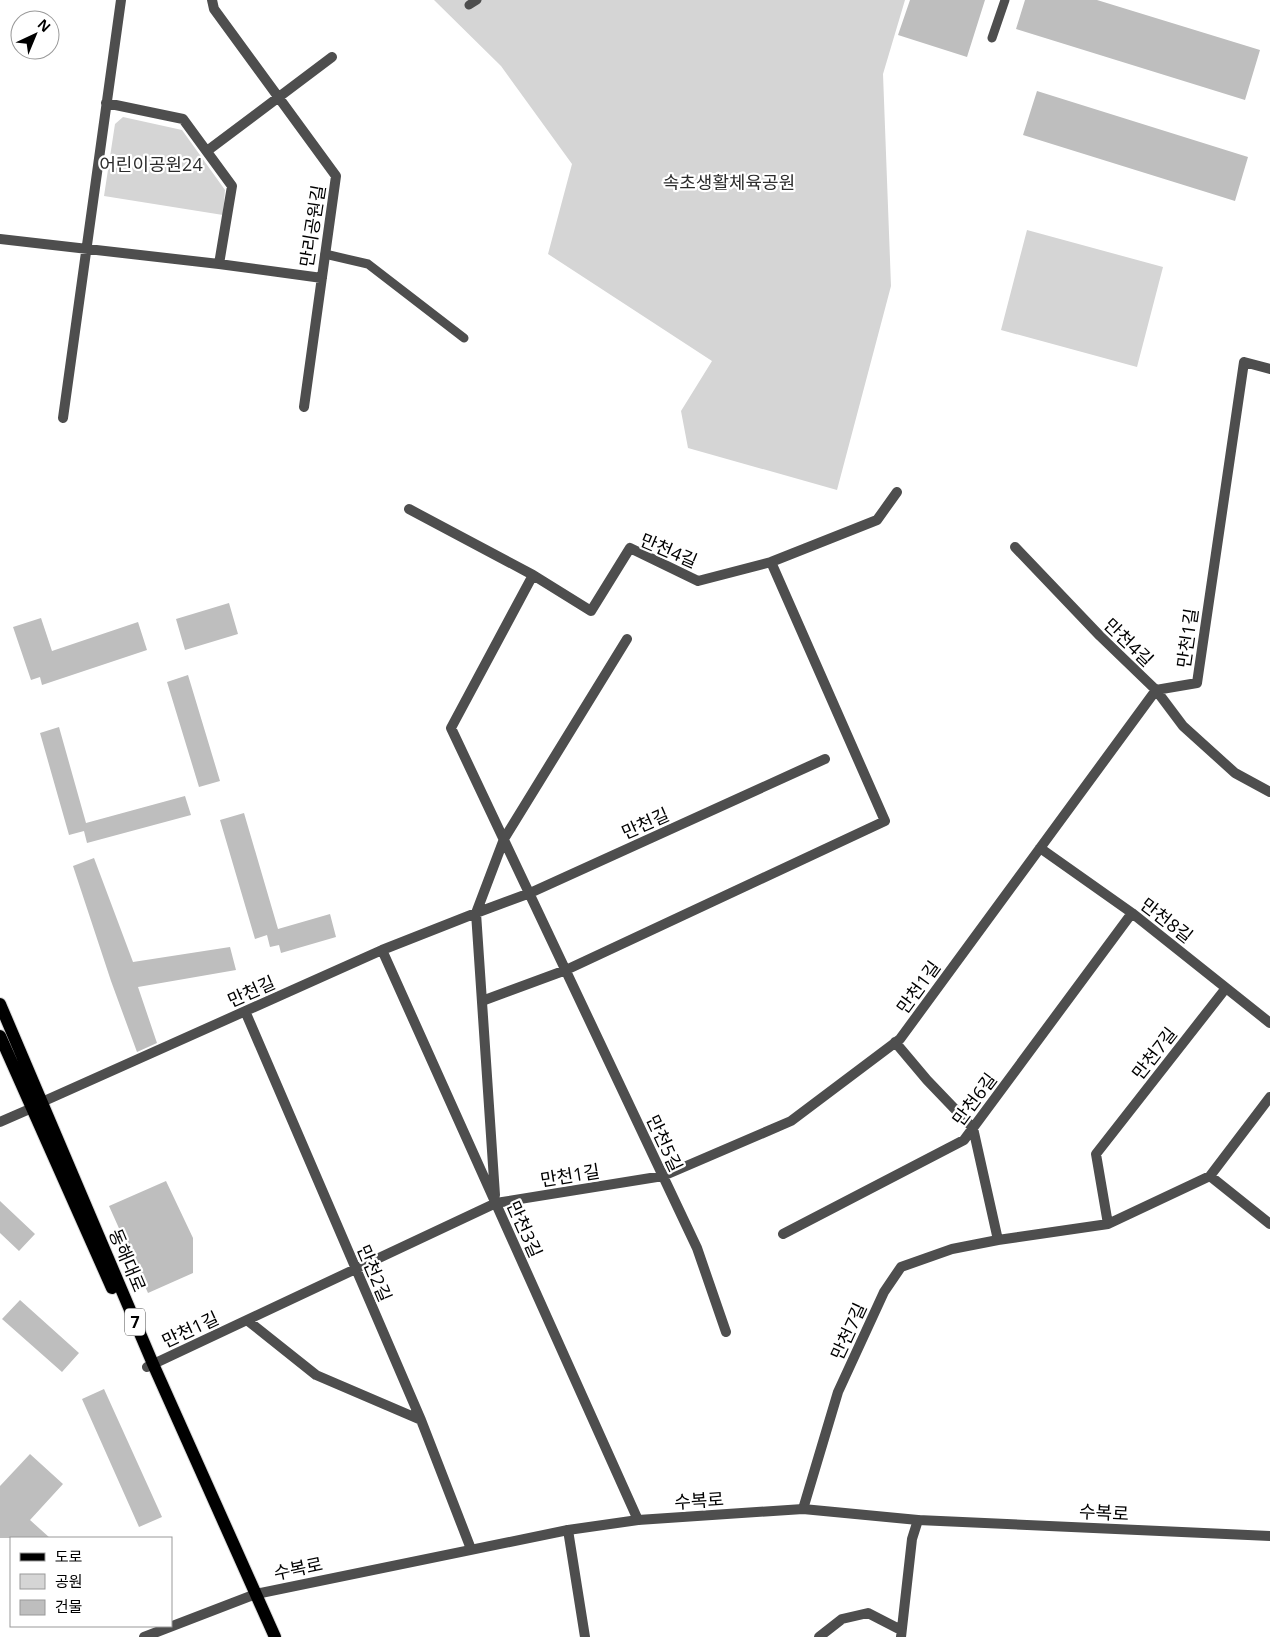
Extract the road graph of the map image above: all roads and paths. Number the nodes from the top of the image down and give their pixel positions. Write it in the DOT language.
graph roads {
  1 [pos="121,0"];
  2 [pos="212,0"];
  3 [pos="1005,0"];
  4 [pos="992,38"];
  5 [pos="332,56"];
  6 [pos="278,98"];
  7 [pos="106,103"];
  8 [pos="207,151"];
  9 [pos="0,239"];
  10 [pos="86,249"];
  11 [pos="325,254"];
  12 [pos="219,264"];
  13 [pos="322,278"];
  14 [pos="464,338"];
  15 [pos="1270,369"];
  16 [pos="304,407"];
  17 [pos="63,418"];
  18 [pos="897,492"];
  19 [pos="409,509"];
  20 [pos="1015,547"];
  21 [pos="771,562"];
  22 [pos="533,575"];
  23 [pos="627,639"];
  24 [pos="1156,690"];
  25 [pos="825,759"];
  26 [pos="1270,792"];
  27 [pos="504,839"];
  28 [pos="1040,848"];
  29 [pos="530,893"];
  30 [pos="476,913"];
  31 [pos="1132,913"];
  32 [pos="382,950"];
  33 [pos="566,970"];
  34 [pos="1226,988"];
  35 [pos="482,1001"];
  36 [pos="0,1004"];
  37 [pos="245,1011"];
  38 [pos="1270,1023"];
  39 [pos="0,1036"];
  40 [pos="895,1042"];
  41 [pos="1270,1097"];
  42 [pos="37,1105"];
  43 [pos="0,1122"];
  44 [pos="973,1128"];
  45 [pos="663,1176"];
  46 [pos="1210,1176"];
  47 [pos="496,1204"];
  48 [pos="1108,1224"];
  49 [pos="1270,1224"];
  50 [pos="783,1234"];
  51 [pos="998,1240"];
  52 [pos="356,1270"];
  53 [pos="246,1320"];
  54 [pos="726,1332"];
  55 [pos="150,1365"];
  56 [pos="421,1420"];
  57 [pos="803,1509"];
  58 [pos="638,1520"];
  59 [pos="918,1520"];
  60 [pos="568,1530"];
  61 [pos="1270,1536"];
  62 [pos="471,1549"];
  63 [pos="252,1595"];
  64 [pos="172,1626"];
  65 [pos="170,1627"];
  66 [pos="901,1634"];
  67 [pos="144,1637"];
  68 [pos="266,1637"];
  69 [pos="276,1637"];
  70 [pos="586,1637"];
  71 [pos="819,1637"];
  1 -- 7 [label="street"];
  2 -- 6 [label="street, 만리공원길"];
  3 -- 4 [label="lane"];
  5 -- 6 [label="street"];
  6 -- 8 [label="street"];
  6 -- 11 [label="street, 만리공원길"];
  7 -- 8 [label="street"];
  7 -- 10 [label="street"];
  8 -- 12 [label="street"];
  9 -- 10 [label="street, 만리공원길"];
  10 -- 12 [label="street, 만리공원길"];
  10 -- 17 [label="street"];
  11 -- 13 [label="street, 만리공원길"];
  11 -- 14 [label="lane"];
  12 -- 13 [label="street, 만리공원길"];
  13 -- 16 [label="street"];
  15 -- 24 [label="street, 만천1길"];
  18 -- 21 [label="street, 만천4길"];
  19 -- 22 [label="street"];
  20 -- 24 [label="street, 만천4길"];
  21 -- 22 [label="street, 만천4길"];
  21 -- 33 [label="street"];
  22 -- 27 [label="street"];
  23 -- 27 [label="street"];
  24 -- 26 [label="street, 만천4길"];
  24 -- 28 [label="street, 만천1길"];
  25 -- 29 [label="street, 만천길"];
  27 -- 29 [label="street, 만천5길"];
  27 -- 30 [label="street"];
  28 -- 31 [label="street, 만천8길"];
  28 -- 40 [label="street, 만천1길"];
  29 -- 30 [label="street, 만천길"];
  29 -- 33 [label="street, 만천5길"];
  30 -- 32 [label="street, 만천길"];
  30 -- 35 [label="street"];
  31 -- 34 [label="street, 만천8길"];
  31 -- 44 [label="street, 만천6길"];
  32 -- 37 [label="street, 만천길"];
  32 -- 47 [label="street, 만천3길"];
  33 -- 35 [label="street"];
  33 -- 45 [label="street, 만천5길"];
  34 -- 38 [label="street, 만천8길"];
  34 -- 48 [label="street, 만천7길"];
  35 -- 47 [label="street"];
  36 -- 42 [label="main road, 동해대로 / 7"];
  37 -- 42 [label="street, 만천길"];
  37 -- 52 [label="street, 만천2길"];
  39 -- 42 [label="main road, 동해대로 / 7"];
  40 -- 44 [label="street"];
  40 -- 45 [label="street, 만천1길"];
  41 -- 46 [label="street, 만천7길"];
  42 -- 43 [label="street, 만천길"];
  42 -- 55 [label="main road, 동해대로 / 7"];
  44 -- 50 [label="street, 만천6길"];
  44 -- 51 [label="street"];
  45 -- 47 [label="street, 만천1길"];
  45 -- 54 [label="street, 만천5길"];
  46 -- 48 [label="street, 만천7길"];
  46 -- 49 [label="street"];
  47 -- 52 [label="street, 만천1길"];
  47 -- 58 [label="street, 만천3길"];
  48 -- 51 [label="street, 만천7길"];
  51 -- 57 [label="street, 만천7길"];
  52 -- 53 [label="street, 만천1길"];
  52 -- 56 [label="street, 만천2길"];
  53 -- 55 [label="street, 만천1길"];
  53 -- 56 [label="street, 만천1길"];
  55 -- 63 [label="main road, 동해대로 / 7"];
  56 -- 62 [label="street, 만천2길"];
  57 -- 58 [label="street, 수복로"];
  57 -- 59 [label="street, 수복로"];
  58 -- 60 [label="street, 수복로"];
  59 -- 61 [label="street, 수복로"];
  59 -- 66 [label="street"];
  60 -- 62 [label="street, 수복로"];
  60 -- 70 [label="street"];
  62 -- 63 [label="street, 수복로"];
  63 -- 64 [label="street, 수복로"];
  63 -- 68 [label="main road, 동해대로 / 7"];
  63 -- 69 [label="main road, 동해대로 / 7"];
  65 -- 67 [label="street, 수복로"];
  66 -- 71 [label="street"];
}
